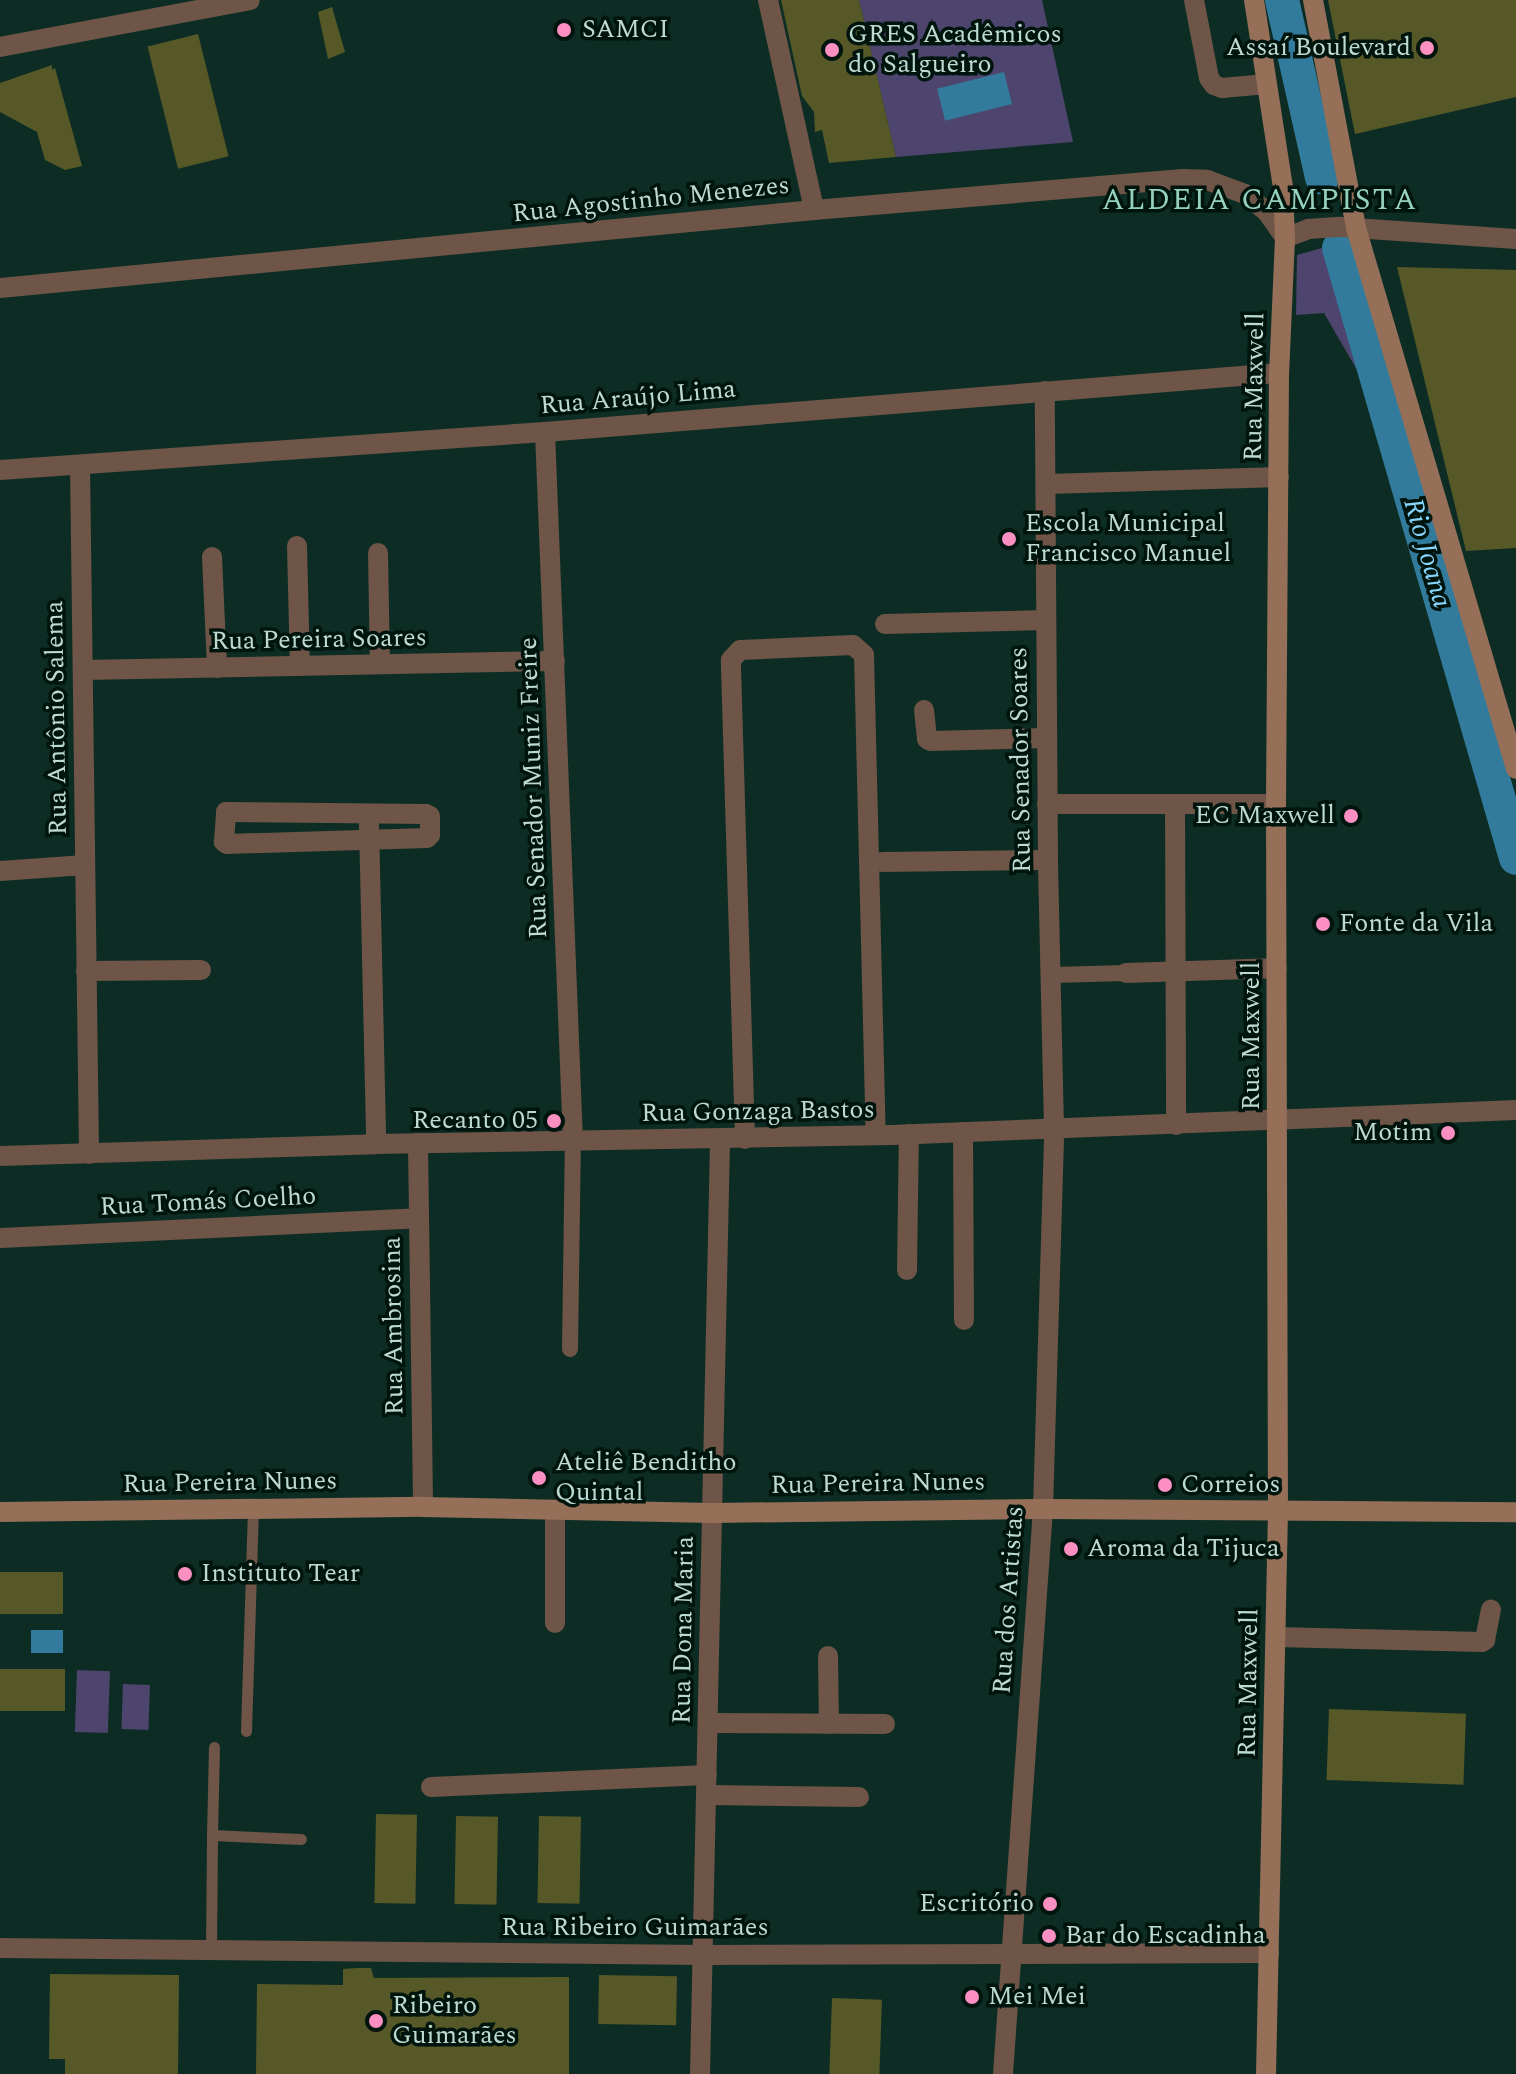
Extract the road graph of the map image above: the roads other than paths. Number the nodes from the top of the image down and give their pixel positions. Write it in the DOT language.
graph roads {
  1 [pos="250,0"];
  2 [pos="768,0"];
  3 [pos="1194,0"];
  4 [pos="1254,0"];
  5 [pos="1313,0"];
  6 [pos="206,4"];
  7 [pos="0,47"];
  8 [pos="1267,84"];
  9 [pos="814,210"];
  10 [pos="1356,228"];
  11 [pos="1285,238"];
  12 [pos="1516,239"];
  13 [pos="0,288"];
  14 [pos="1279,373"];
  15 [pos="1045,391"];
  16 [pos="545,432"];
  17 [pos="80,465"];
  18 [pos="0,470"];
  19 [pos="1279,477"];
  20 [pos="1047,484"];
  21 [pos="297,546"];
  22 [pos="378,553"];
  23 [pos="212,557"];
  24 [pos="1046,620"];
  25 [pos="885,624"];
  26 [pos="555,661"];
  27 [pos="380,664"];
  28 [pos="300,666"];
  29 [pos="217,668"];
  30 [pos="84,670"];
  31 [pos="924,710"];
  32 [pos="1047,738"];
  33 [pos="1516,769"];
  34 [pos="1047,804"];
  35 [pos="1175,804"];
  36 [pos="1276,804"];
  37 [pos="369,812"];
  38 [pos="370,837"];
  39 [pos="1048,860"];
  40 [pos="882,862"];
  41 [pos="85,865"];
  42 [pos="0,871"];
  43 [pos="1277,968"];
  44 [pos="201,970"];
  45 [pos="86,971"];
  46 [pos="1175,972"];
  47 [pos="1126,973"];
  48 [pos="1052,975"];
  49 [pos="1516,1110"];
  50 [pos="1278,1120"];
  51 [pos="1176,1125"];
  52 [pos="1054,1129"];
  53 [pos="963,1132"];
  54 [pos="876,1134"];
  55 [pos="909,1134"];
  56 [pos="720,1139"];
  57 [pos="745,1139"];
  58 [pos="573,1141"];
  59 [pos="418,1143"];
  60 [pos="376,1144"];
  61 [pos="89,1154"];
  62 [pos="0,1156"];
  63 [pos="419,1218"];
  64 [pos="0,1238"];
  65 [pos="907,1270"];
  66 [pos="964,1320"];
  67 [pos="570,1349"];
  68 [pos="423,1507"];
  69 [pos="253,1509"];
  70 [pos="1043,1509"];
  71 [pos="555,1510"];
  72 [pos="1278,1511"];
  73 [pos="0,1512"];
  74 [pos="1516,1512"];
  75 [pos="712,1513"];
  76 [pos="1491,1610"];
  77 [pos="555,1623"];
  78 [pos="1276,1637"];
  79 [pos="828,1656"];
  80 [pos="708,1723"];
  81 [pos="829,1724"];
  82 [pos="885,1724"];
  83 [pos="246,1731"];
  84 [pos="214,1747"];
  85 [pos="707,1785"];
  86 [pos="431,1787"];
  87 [pos="859,1797"];
  88 [pos="212,1835"];
  89 [pos="301,1839"];
  90 [pos="0,1948"];
  91 [pos="211,1951"];
  92 [pos="1269,1953"];
  93 [pos="703,1955"];
  94 [pos="1009,1956"];
  95 [pos="700,2074"];
  96 [pos="1003,2074"];
  97 [pos="1266,2074"];
  1 -- 6 [label="street"];
  2 -- 9 [label="street"];
  3 -- 8 [label="street"];
  4 -- 8 [label="main road, Rua Maxwell"];
  5 -- 10 [label="main road"];
  6 -- 7 [label="street"];
  8 -- 11 [label="main road, Rua Maxwell"];
  9 -- 11 [label="street, Rua Agostinho Menezes"];
  9 -- 13 [label="street, Rua Agostinho Menezes"];
  10 -- 11 [label="street"];
  10 -- 12 [label="street"];
  10 -- 33 [label="main road"];
  11 -- 14 [label="main road, Rua Maxwell"];
  14 -- 15 [label="street, Rua Araújo Lima"];
  14 -- 19 [label="main road, Rua Maxwell"];
  15 -- 16 [label="street, Rua Araújo Lima"];
  15 -- 20 [label="street, Rua Senador Soares"];
  16 -- 17 [label="street, Rua Araújo Lima"];
  16 -- 26 [label="street, Rua Senador Muniz Freire"];
  17 -- 18 [label="street, Rua Araújo Lima"];
  17 -- 30 [label="street, Rua Antônio Salema"];
  19 -- 20 [label="street"];
  19 -- 36 [label="main road, Rua Maxwell"];
  20 -- 24 [label="street, Rua Senador Soares"];
  21 -- 28 [label="street"];
  22 -- 27 [label="street"];
  23 -- 29 [label="street"];
  24 -- 25 [label="street"];
  24 -- 32 [label="street, Rua Senador Soares"];
  26 -- 27 [label="street, Rua Pereira Soares"];
  26 -- 58 [label="street, Rua Senador Muniz Freire"];
  27 -- 28 [label="street, Rua Pereira Soares"];
  28 -- 29 [label="street, Rua Pereira Soares"];
  29 -- 30 [label="street, Rua Pereira Soares"];
  30 -- 41 [label="street, Rua Antônio Salema"];
  31 -- 32 [label="street"];
  32 -- 34 [label="street, Rua Senador Soares"];
  34 -- 35 [label="street"];
  34 -- 39 [label="street, Rua Senador Soares"];
  35 -- 36 [label="street"];
  35 -- 46 [label="street"];
  36 -- 43 [label="main road, Rua Maxwell"];
  37 -- 38 [label="street"];
  37 -- 38 [label="street"];
  37 -- 38 [label="street"];
  38 -- 60 [label="street"];
  39 -- 40 [label="street"];
  39 -- 48 [label="street, Rua Senador Soares"];
  41 -- 42 [label="street"];
  41 -- 45 [label="street, Rua Antônio Salema"];
  43 -- 46 [label="street"];
  43 -- 50 [label="main road, Rua Maxwell"];
  44 -- 45 [label="street"];
  45 -- 61 [label="street, Rua Antônio Salema"];
  46 -- 47 [label="street"];
  46 -- 51 [label="street"];
  47 -- 48 [label="street"];
  48 -- 52 [label="street, Rua Senador Soares"];
  49 -- 50 [label="street, Rua Gonzaga Bastos"];
  50 -- 51 [label="street, Rua Gonzaga Bastos"];
  50 -- 72 [label="main road, Rua Maxwell"];
  51 -- 52 [label="street, Rua Gonzaga Bastos"];
  52 -- 53 [label="street, Rua Gonzaga Bastos"];
  52 -- 70 [label="street, Rua dos Artistas"];
  53 -- 55 [label="street, Rua Gonzaga Bastos"];
  53 -- 66 [label="street"];
  54 -- 55 [label="street, Rua Gonzaga Bastos"];
  54 -- 57 [label="street, Rua Gonzaga Bastos"];
  54 -- 57 [label="street"];
  55 -- 65 [label="street"];
  56 -- 57 [label="street, Rua Gonzaga Bastos"];
  56 -- 58 [label="street, Rua Gonzaga Bastos"];
  56 -- 75 [label="street, Rua Dona Maria"];
  58 -- 59 [label="street, Rua Gonzaga Bastos"];
  58 -- 67 [label="street"];
  59 -- 60 [label="street, Rua Gonzaga Bastos"];
  59 -- 63 [label="street, Rua Ambrosina"];
  60 -- 61 [label="street, Rua Gonzaga Bastos"];
  61 -- 62 [label="street, Rua Gonzaga Bastos"];
  63 -- 64 [label="street, Rua Tomás Coelho"];
  63 -- 68 [label="street, Rua Ambrosina"];
  68 -- 69 [label="main road, Rua Pereira Nunes"];
  68 -- 71 [label="main road, Rua Pereira Nunes"];
  69 -- 73 [label="main road, Rua Pereira Nunes"];
  69 -- 83 [label="lane"];
  70 -- 72 [label="main road, Rua Pereira Nunes"];
  70 -- 75 [label="main road, Rua Pereira Nunes"];
  70 -- 94 [label="street, Rua dos Artistas"];
  71 -- 75 [label="main road, Rua Pereira Nunes"];
  71 -- 77 [label="street"];
  72 -- 74 [label="main road, Rua Pereira Nunes"];
  72 -- 78 [label="main road, Rua Maxwell"];
  75 -- 80 [label="street, Rua Dona Maria"];
  76 -- 78 [label="street"];
  78 -- 92 [label="main road, Rua Maxwell"];
  79 -- 81 [label="street"];
  80 -- 81 [label="street"];
  80 -- 85 [label="street, Rua Dona Maria"];
  81 -- 82 [label="street"];
  84 -- 88 [label="lane"];
  85 -- 86 [label="street"];
  85 -- 87 [label="street"];
  85 -- 93 [label="street, Rua Dona Maria"];
  88 -- 89 [label="lane"];
  88 -- 91 [label="lane"];
  90 -- 91 [label="street, Rua Ribeiro Guimarães"];
  91 -- 93 [label="street, Rua Ribeiro Guimarães"];
  92 -- 94 [label="street, Rua Ribeiro Guimarães"];
  92 -- 97 [label="main road, Rua Maxwell"];
  93 -- 94 [label="street, Rua Ribeiro Guimarães"];
  93 -- 95 [label="street, Rua Dona Maria"];
  94 -- 96 [label="street, Rua dos Artistas"];
}
